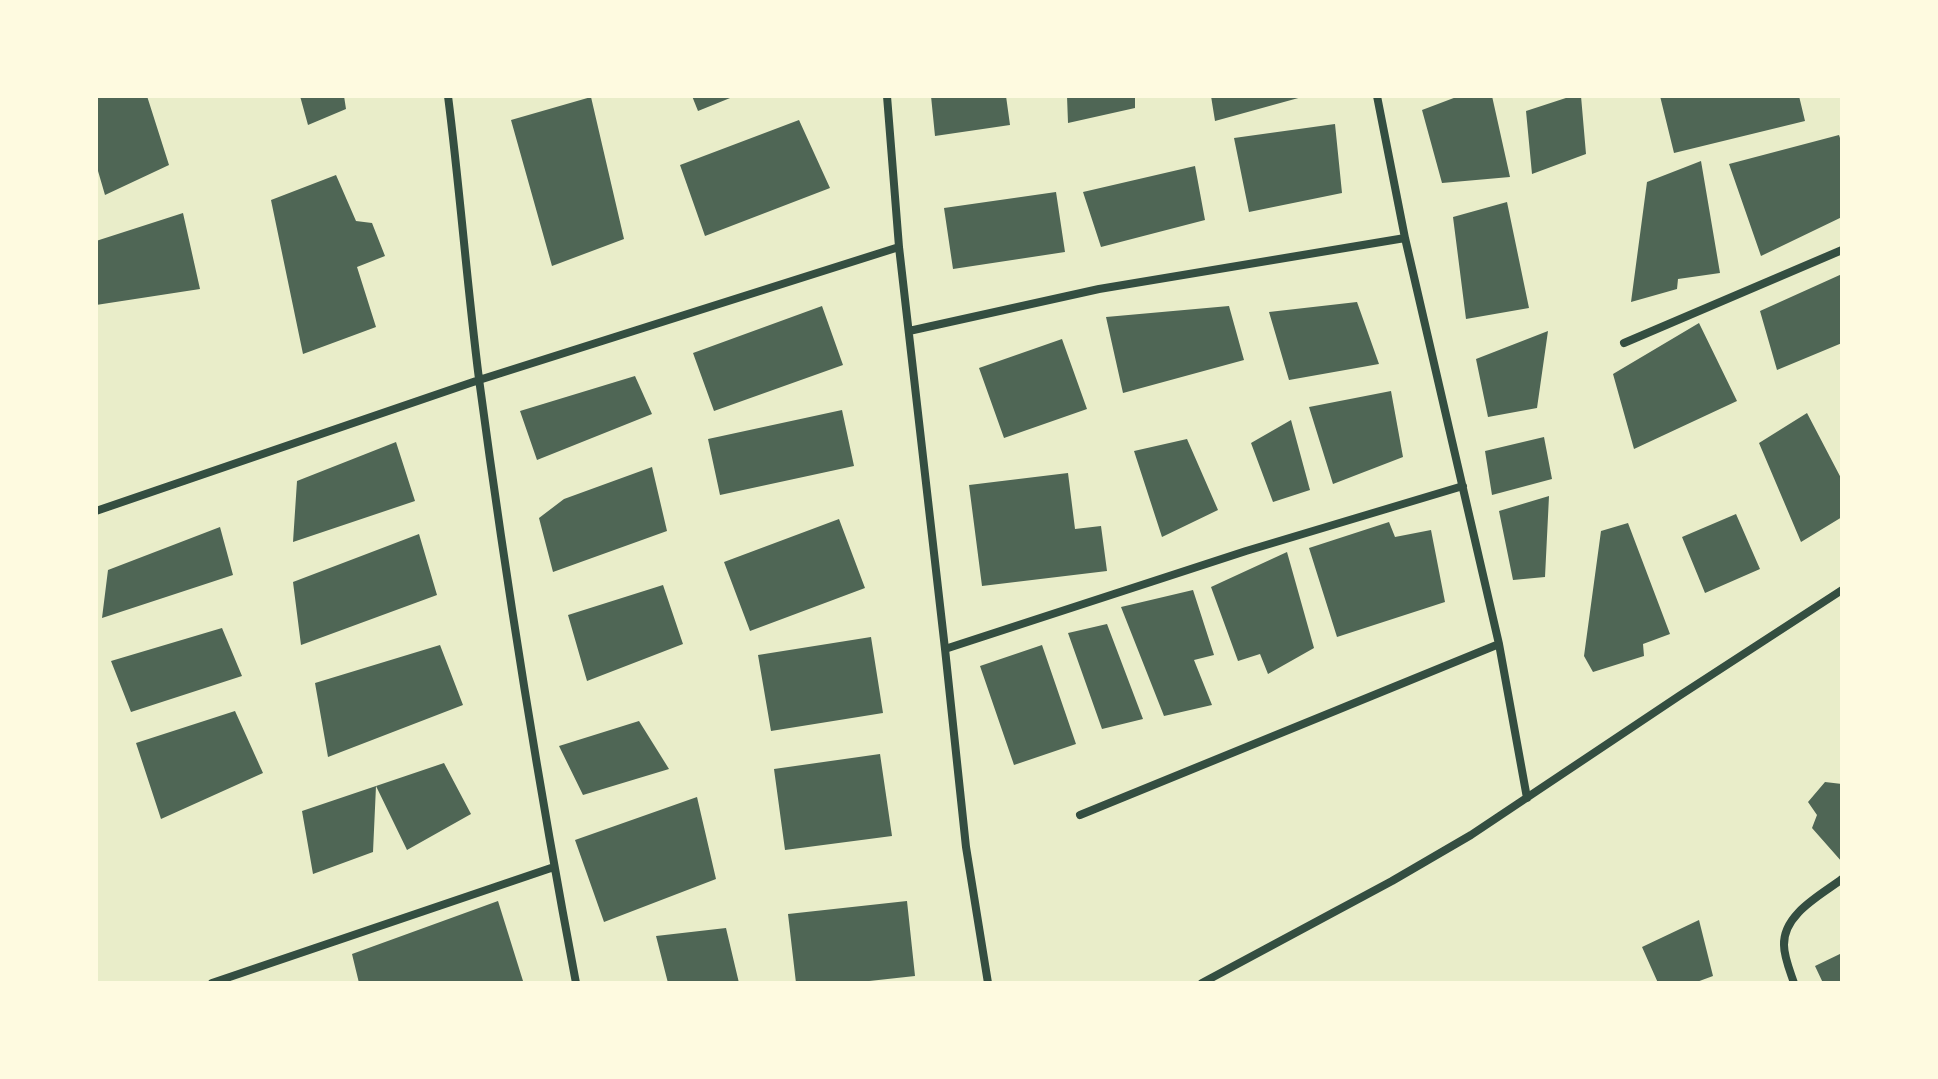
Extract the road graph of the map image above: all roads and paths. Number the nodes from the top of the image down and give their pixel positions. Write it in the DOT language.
graph roads {
  1 [pos="448,96"];
  2 [pos="887,96"];
  3 [pos="1377,96"];
  4 [pos="1405,238"];
  5 [pos="899,247"];
  6 [pos="1842,250"];
  7 [pos="909,331"];
  8 [pos="1624,343"];
  9 [pos="479,380"];
  10 [pos="1463,486"];
  11 [pos="96,511"];
  12 [pos="1842,590"];
  13 [pos="1499,644"];
  14 [pos="945,649"];
  15 [pos="1527,798"];
  16 [pos="1080,815"];
  17 [pos="554,867"];
  18 [pos="1842,879"];
  19 [pos="212,983"];
  20 [pos="576,983"];
  21 [pos="988,983"];
  22 [pos="1202,983"];
  23 [pos="1794,983"];
  1 -- 9 [label="street"];
  2 -- 5 [label="street"];
  3 -- 4 [label="street"];
  4 -- 7 [label="street"];
  4 -- 10 [label="street"];
  5 -- 7 [label="street"];
  5 -- 9 [label="street"];
  6 -- 8 [label="street"];
  7 -- 14 [label="street"];
  9 -- 11 [label="street"];
  9 -- 17 [label="street"];
  10 -- 13 [label="street"];
  10 -- 14 [label="street"];
  12 -- 15 [label="street"];
  13 -- 15 [label="street"];
  13 -- 16 [label="street"];
  14 -- 21 [label="street"];
  15 -- 22 [label="street"];
  17 -- 19 [label="street"];
  17 -- 20 [label="street"];
  18 -- 23 [label="street"];
}
